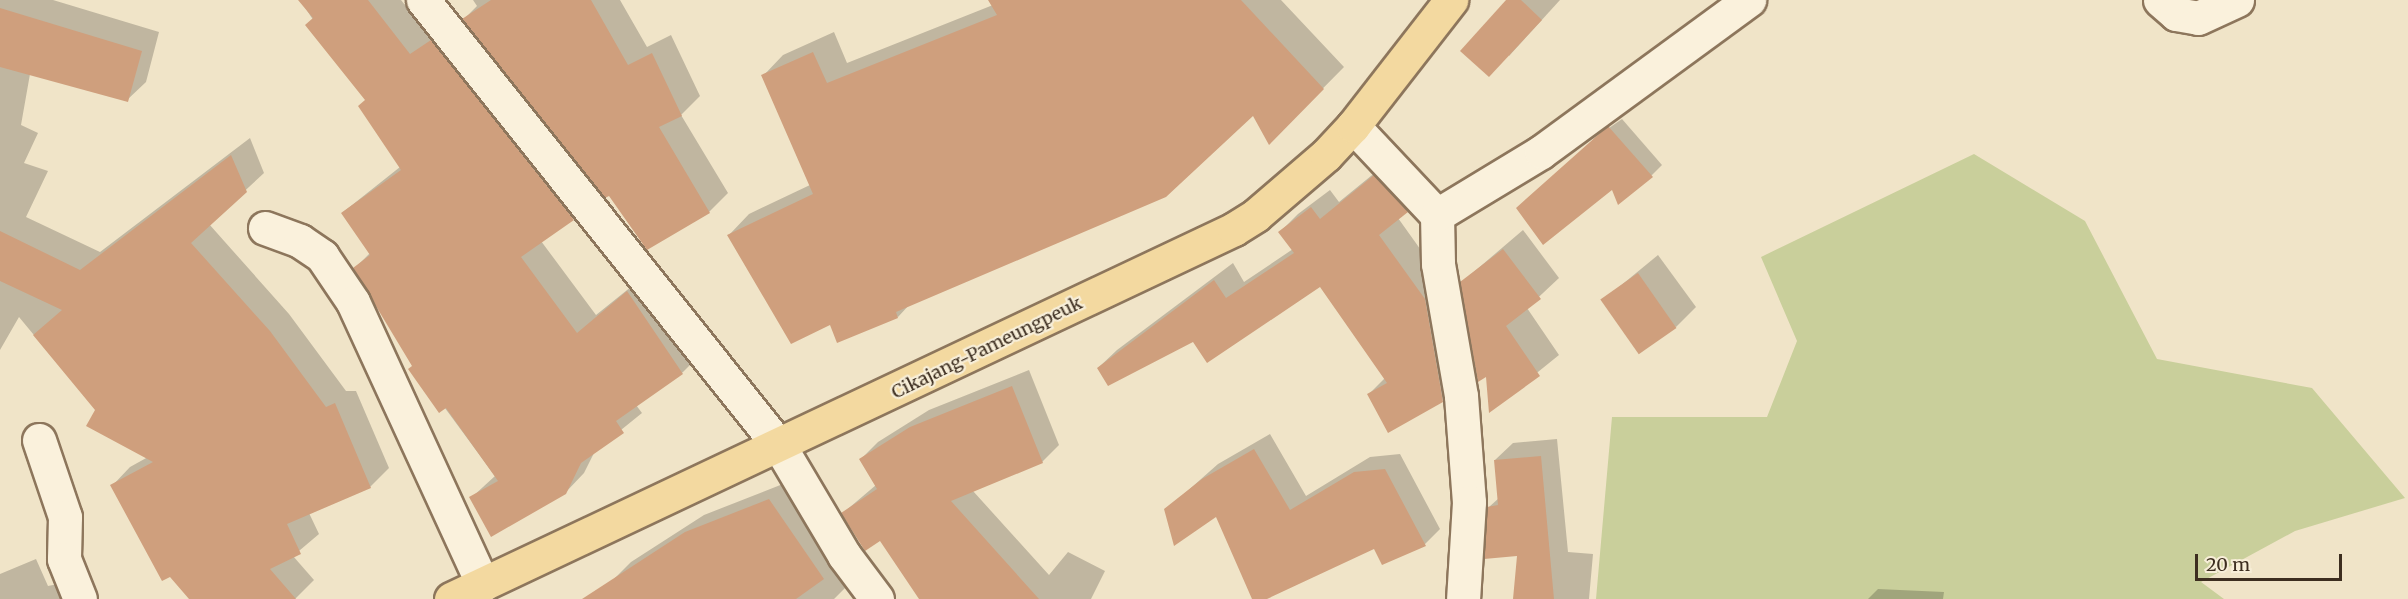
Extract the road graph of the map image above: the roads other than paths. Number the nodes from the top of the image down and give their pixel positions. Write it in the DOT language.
graph roads {
  1 [pos="423,0"];
  2 [pos="1451,0"];
  3 [pos="1749,0"];
  4 [pos="2160,0"];
  5 [pos="2237,0"];
  6 [pos="1353,126"];
  7 [pos="1437,215"];
  8 [pos="265,228"];
  9 [pos="39,440"];
  10 [pos="780,447"];
  11 [pos="483,584"];
  12 [pos="80,599"];
  13 [pos="451,599"];
  14 [pos="877,599"];
  15 [pos="1463,599"];
  1 -- 10 [label="street"];
  2 -- 6 [label="main road, Cikajang-Pameungpeuk"];
  3 -- 7 [label="street"];
  4 -- 5 [label="street"];
  6 -- 7 [label="street"];
  6 -- 10 [label="main road, Cikajang-Pameungpeuk"];
  7 -- 15 [label="street"];
  8 -- 11 [label="street"];
  9 -- 12 [label="street"];
  10 -- 11 [label="main road, Cikajang-Pameungpeuk"];
  10 -- 14 [label="street"];
  11 -- 13 [label="main road, Cikajang-Pameungpeuk"];
}
